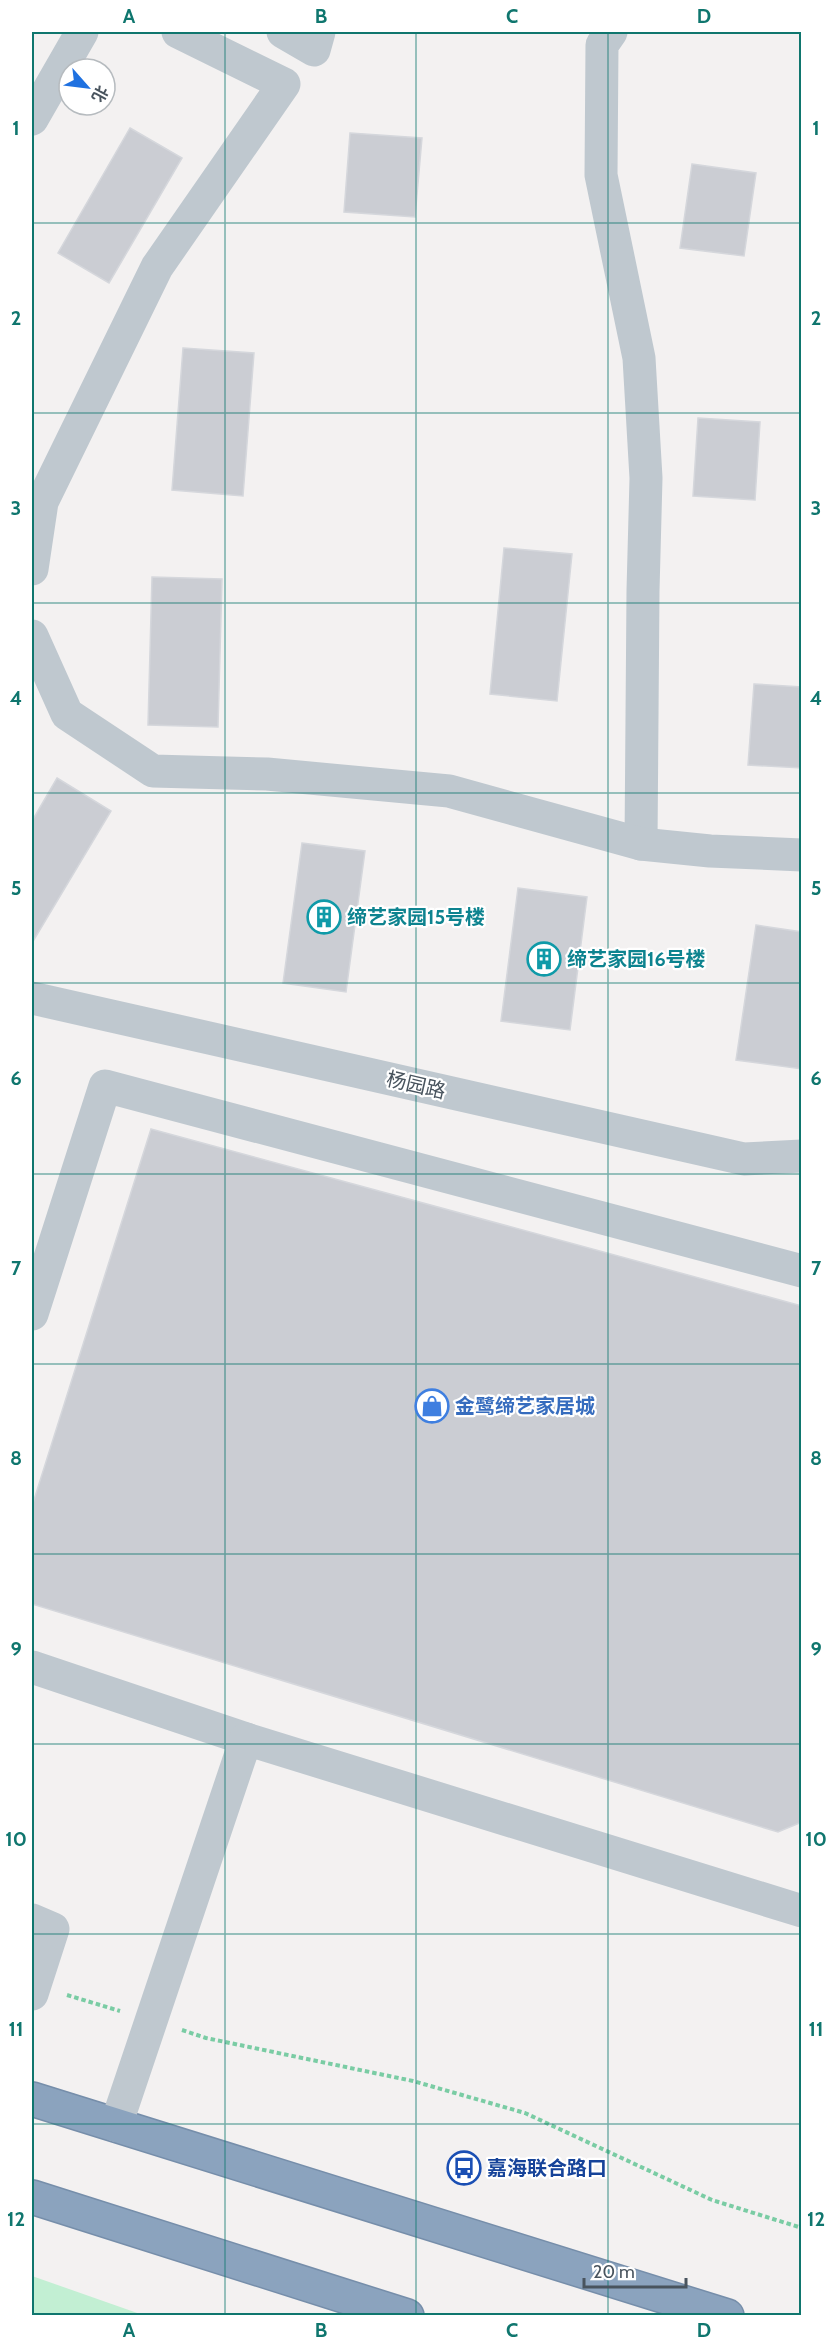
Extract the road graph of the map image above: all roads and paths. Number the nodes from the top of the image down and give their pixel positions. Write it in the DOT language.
graph roads {
  1 [pos="82,32"];
  2 [pos="178,32"];
  3 [pos="283,32"];
  4 [pos="319,32"];
  5 [pos="611,32"];
  6 [pos="32,119"];
  7 [pos="32,568"];
  8 [pos="32,636"];
  9 [pos="641,844"];
  10 [pos="801,855"];
  11 [pos="32,998"];
  12 [pos="801,1156"];
  13 [pos="801,1271"];
  14 [pos="32,1314"];
  15 [pos="32,1667"];
  16 [pos="246,1739"];
  17 [pos="801,1911"];
  18 [pos="32,1920"];
  19 [pos="33,1990"];
  20 [pos="152,2021"];
  21 [pos="32,2099"];
  22 [pos="116,2126"];
  23 [pos="32,2197"];
  24 [pos="801,2228"];
  25 [pos="407,2316"];
  26 [pos="728,2316"];
  1 -- 6 [label="street"];
  2 -- 7 [label="street"];
  3 -- 4 [label="street"];
  5 -- 9 [label="street"];
  8 -- 9 [label="street"];
  9 -- 10 [label="street"];
  11 -- 12 [label="street, 杨园路"];
  13 -- 14 [label="street"];
  15 -- 16 [label="street"];
  16 -- 17 [label="street"];
  16 -- 20 [label="street"];
  18 -- 19 [label="street"];
  19 -- 20 [label="path"];
  20 -- 22 [label="street"];
  20 -- 24 [label="path"];
  21 -- 22 [label="highway"];
  22 -- 26 [label="highway"];
  23 -- 25 [label="highway"];
}
